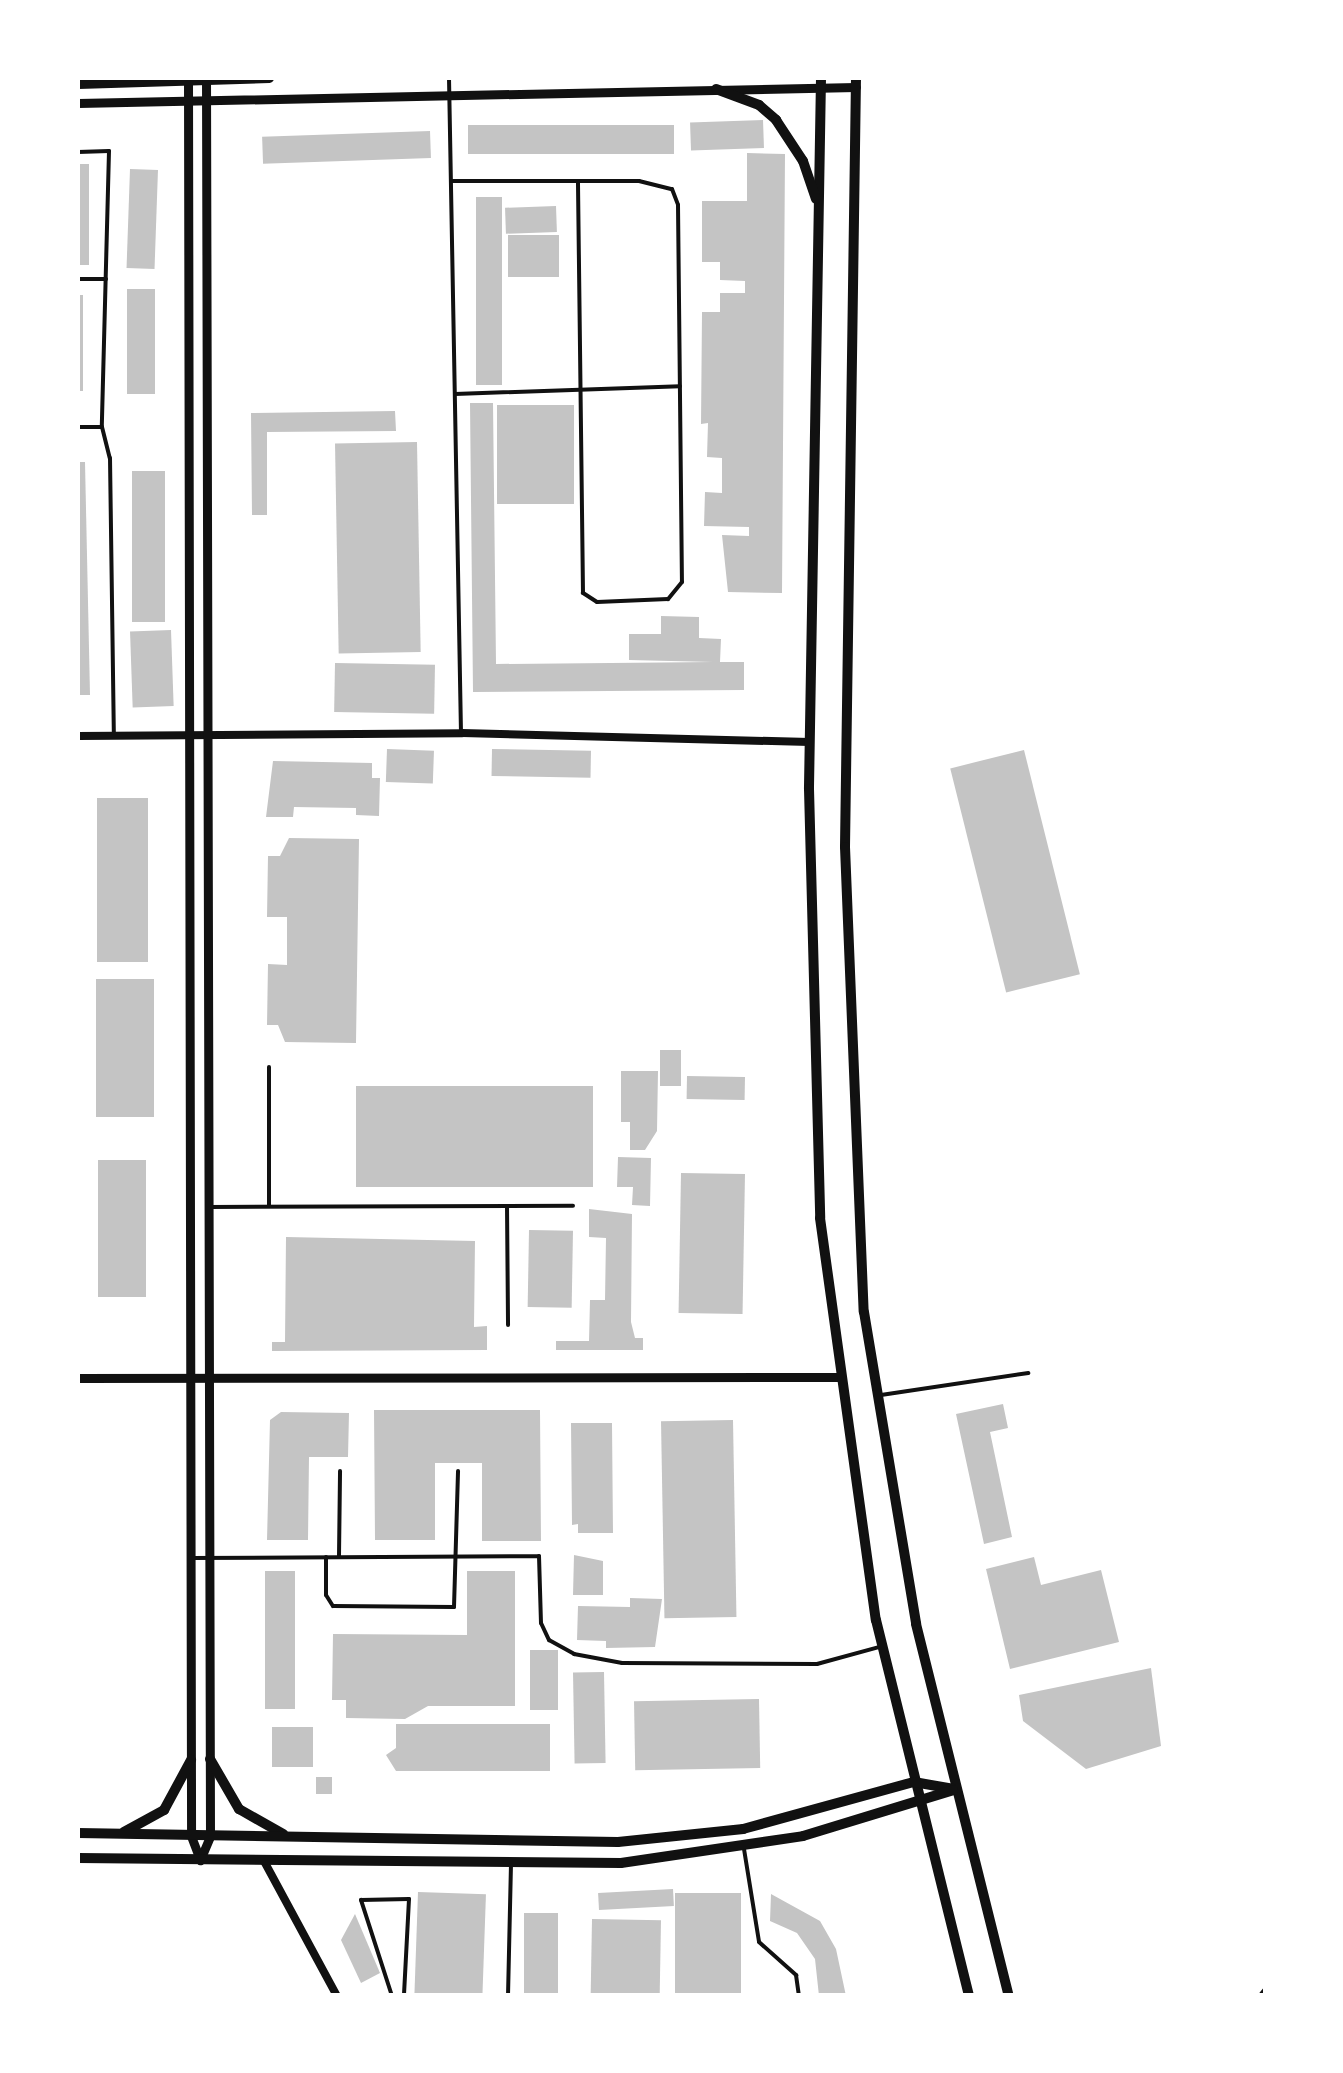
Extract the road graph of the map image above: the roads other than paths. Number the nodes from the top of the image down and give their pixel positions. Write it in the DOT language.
graph roads {
  1 [pos="188,78"];
  2 [pos="206,78"];
  3 [pos="270,78"];
  4 [pos="448,78"];
  5 [pos="127,79"];
  6 [pos="821,82"];
  7 [pos="856,82"];
  8 [pos="78,84"];
  9 [pos="716,90"];
  10 [pos="449,96"];
  11 [pos="189,101"];
  12 [pos="206,101"];
  13 [pos="78,104"];
  14 [pos="78,152"];
  15 [pos="451,181"];
  16 [pos="578,182"];
  17 [pos="820,210"];
  18 [pos="78,279"];
  19 [pos="106,279"];
  20 [pos="680,386"];
  21 [pos="580,388"];
  22 [pos="455,394"];
  23 [pos="78,426"];
  24 [pos="102,427"];
  25 [pos="462,733"];
  26 [pos="208,734"];
  27 [pos="190,735"];
  28 [pos="78,736"];
  29 [pos="114,736"];
  30 [pos="810,742"];
  31 [pos="269,1067"];
  32 [pos="270,1206"];
  33 [pos="507,1206"];
  34 [pos="573,1206"];
  35 [pos="209,1207"];
  36 [pos="508,1326"];
  37 [pos="1028,1372"];
  38 [pos="839,1376"];
  39 [pos="210,1377"];
  40 [pos="78,1378"];
  41 [pos="190,1378"];
  42 [pos="876,1396"];
  43 [pos="340,1471"];
  44 [pos="458,1471"];
  45 [pos="326,1556"];
  46 [pos="339,1556"];
  47 [pos="458,1556"];
  48 [pos="210,1557"];
  49 [pos="191,1558"];
  50 [pos="882,1646"];
  51 [pos="210,1759"];
  52 [pos="191,1760"];
  53 [pos="914,1782"];
  54 [pos="952,1790"];
  55 [pos="919,1802"];
  56 [pos="78,1834"];
  57 [pos="114,1834"];
  58 [pos="191,1836"];
  59 [pos="210,1836"];
  60 [pos="298,1838"];
  61 [pos="744,1849"];
  62 [pos="78,1858"];
  63 [pos="200,1860"];
  64 [pos="264,1861"];
  65 [pos="511,1865"];
  66 [pos="338,1996"];
  67 [pos="392,1996"];
  68 [pos="404,1996"];
  69 [pos="508,1996"];
  70 [pos="799,1996"];
  71 [pos="969,1996"];
  72 [pos="1010,1996"];
  1 -- 2 [label="street"];
  1 -- 5 [label="street"];
  1 -- 11 [label="street"];
  2 -- 3 [label="street"];
  2 -- 12 [label="street"];
  4 -- 10 [label="lane"];
  5 -- 8 [label="street"];
  6 -- 7 [label="street"];
  6 -- 9 [label="street"];
  6 -- 17 [label="main road"];
  7 -- 42 [label="main road"];
  9 -- 10 [label="street"];
  9 -- 17 [label="main road"];
  10 -- 12 [label="street"];
  10 -- 15 [label="lane"];
  11 -- 12 [label="street"];
  11 -- 13 [label="street"];
  11 -- 27 [label="street"];
  12 -- 26 [label="street"];
  14 -- 19 [label="lane"];
  15 -- 16 [label="lane"];
  15 -- 22 [label="lane"];
  16 -- 20 [label="lane"];
  16 -- 21 [label="lane"];
  17 -- 30 [label="main road"];
  18 -- 19 [label="lane"];
  19 -- 24 [label="lane"];
  20 -- 21 [label="lane"];
  20 -- 21 [label="lane"];
  21 -- 22 [label="lane"];
  22 -- 25 [label="lane"];
  23 -- 24 [label="lane"];
  24 -- 29 [label="lane"];
  25 -- 26 [label="street"];
  25 -- 30 [label="street"];
  26 -- 27 [label="street"];
  26 -- 35 [label="street"];
  27 -- 29 [label="street"];
  27 -- 41 [label="street"];
  28 -- 29 [label="street"];
  30 -- 38 [label="main road"];
  31 -- 32 [label="lane"];
  32 -- 33 [label="lane"];
  32 -- 35 [label="lane"];
  33 -- 34 [label="lane"];
  33 -- 36 [label="lane"];
  35 -- 39 [label="street"];
  37 -- 42 [label="lane"];
  38 -- 39 [label="street"];
  38 -- 50 [label="main road"];
  39 -- 41 [label="street"];
  39 -- 48 [label="street"];
  40 -- 41 [label="street"];
  41 -- 49 [label="street"];
  42 -- 54 [label="main road"];
  43 -- 46 [label="lane"];
  44 -- 47 [label="lane"];
  45 -- 46 [label="lane"];
  45 -- 47 [label="lane"];
  45 -- 48 [label="lane"];
  46 -- 47 [label="lane"];
  47 -- 50 [label="lane"];
  48 -- 49 [label="lane"];
  48 -- 51 [label="street"];
  49 -- 52 [label="street"];
  50 -- 53 [label="main road"];
  51 -- 59 [label="street"];
  51 -- 60 [label="main road"];
  52 -- 57 [label="main road"];
  52 -- 58 [label="street"];
  53 -- 54 [label="main road"];
  53 -- 55 [label="main road"];
  53 -- 60 [label="main road"];
  54 -- 55 [label="main road"];
  54 -- 72 [label="main road"];
  55 -- 61 [label="main road"];
  55 -- 71 [label="main road"];
  56 -- 57 [label="main road"];
  57 -- 58 [label="main road"];
  58 -- 59 [label="main road"];
  58 -- 63 [label="street"];
  59 -- 60 [label="main road"];
  59 -- 63 [label="street"];
  61 -- 65 [label="main road"];
  61 -- 70 [label="lane"];
  62 -- 63 [label="main road"];
  63 -- 64 [label="main road"];
  64 -- 65 [label="main road"];
  64 -- 66 [label="street"];
  65 -- 69 [label="lane"];
  67 -- 68 [label="lane"];
}
